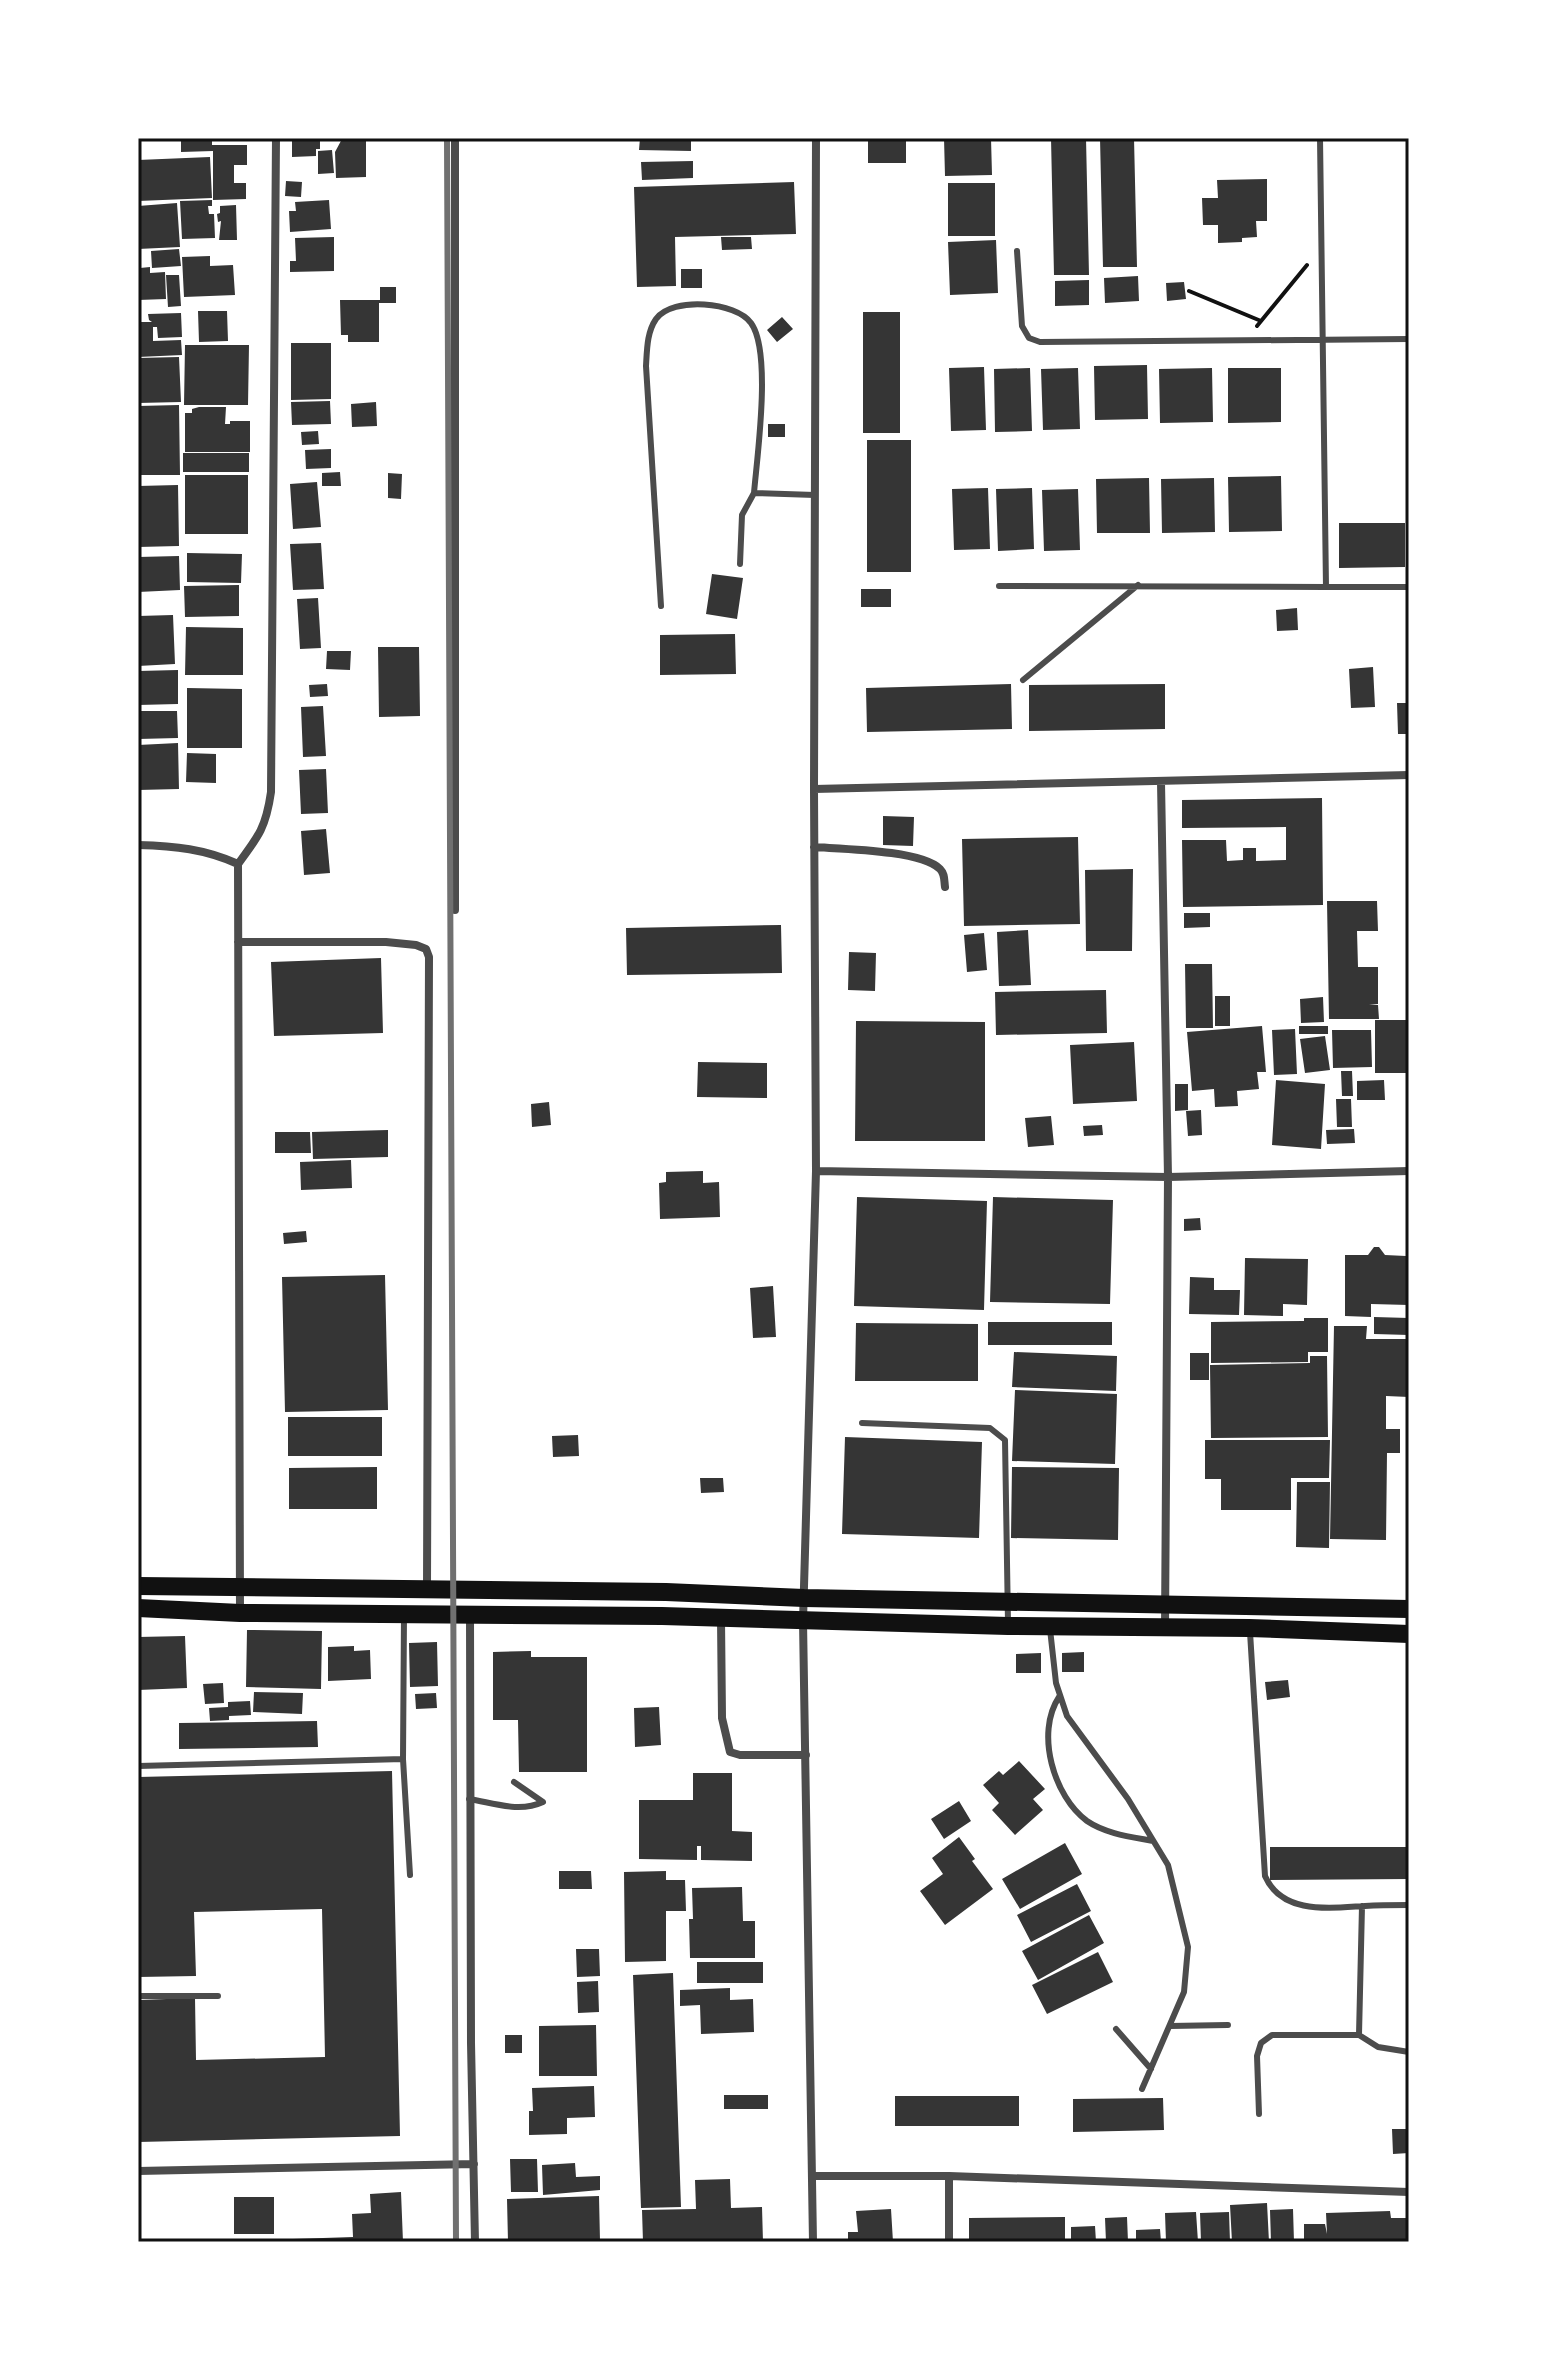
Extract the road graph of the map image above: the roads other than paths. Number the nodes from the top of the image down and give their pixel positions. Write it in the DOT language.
graph roads {
  1 [pos="276,138"];
  2 [pos="455,138"];
  3 [pos="816,138"];
  4 [pos="1320,138"];
  5 [pos="1017,251"];
  6 [pos="1409,339"];
  7 [pos="1323,340"];
  8 [pos="754,493"];
  9 [pos="815,495"];
  10 [pos="740,564"];
  11 [pos="1138,585"];
  12 [pos="999,586"];
  13 [pos="1326,587"];
  14 [pos="1409,587"];
  15 [pos="661,606"];
  16 [pos="1023,680"];
  17 [pos="1409,775"];
  18 [pos="1161,782"];
  19 [pos="814,789"];
  20 [pos="138,845"];
  21 [pos="814,847"];
  22 [pos="238,864"];
  23 [pos="945,887"];
  24 [pos="455,910"];
  25 [pos="238,942"];
  26 [pos="816,1171"];
  27 [pos="1409,1171"];
  28 [pos="1168,1177"];
  29 [pos="862,1423"];
  30 [pos="138,1586"];
  31 [pos="239,1588"];
  32 [pos="427,1589"];
  33 [pos="804,1598"];
  34 [pos="1006,1600"];
  35 [pos="1165,1603"];
  36 [pos="138,1608"];
  37 [pos="1409,1609"];
  38 [pos="240,1613"];
  39 [pos="470,1614"];
  40 [pos="404,1615"];
  41 [pos="721,1618"];
  42 [pos="803,1621"];
  43 [pos="1008,1626"];
  44 [pos="1049,1626"];
  45 [pos="1165,1628"];
  46 [pos="1249,1628"];
  47 [pos="1409,1634"];
  48 [pos="1059,1697"];
  49 [pos="806,1755"];
  50 [pos="403,1759"];
  51 [pos="138,1766"];
  52 [pos="514,1782"];
  53 [pos="469,1799"];
  54 [pos="1153,1841"];
  55 [pos="410,1875"];
  56 [pos="1409,1905"];
  57 [pos="1362,1906"];
  58 [pos="138,1996"];
  59 [pos="218,1996"];
  60 [pos="1228,2025"];
  61 [pos="1170,2026"];
  62 [pos="1116,2029"];
  63 [pos="1359,2035"];
  64 [pos="1409,2052"];
  65 [pos="1151,2069"];
  66 [pos="1142,2089"];
  67 [pos="1259,2114"];
  68 [pos="474,2164"];
  69 [pos="138,2171"];
  70 [pos="813,2176"];
  71 [pos="949,2176"];
  72 [pos="1409,2192"];
  73 [pos="475,2242"];
  74 [pos="813,2242"];
  75 [pos="949,2242"];
  1 -- 22 [label="street"];
  2 -- 24 [label="street"];
  3 -- 9 [label="street"];
  4 -- 7 [label="lane"];
  5 -- 7 [label="lane"];
  6 -- 7 [label="lane"];
  7 -- 13 [label="lane"];
  8 -- 9 [label="lane"];
  8 -- 10 [label="lane"];
  8 -- 15 [label="lane"];
  9 -- 19 [label="street"];
  11 -- 12 [label="lane"];
  11 -- 13 [label="lane"];
  11 -- 16 [label="lane"];
  13 -- 14 [label="lane"];
  17 -- 18 [label="street"];
  18 -- 19 [label="street"];
  18 -- 28 [label="street"];
  19 -- 21 [label="street"];
  20 -- 22 [label="street"];
  21 -- 23 [label="street"];
  21 -- 26 [label="street"];
  22 -- 25 [label="street"];
  25 -- 31 [label="street"];
  25 -- 32 [label="street"];
  26 -- 28 [label="street"];
  26 -- 33 [label="street"];
  27 -- 28 [label="street"];
  28 -- 35 [label="street"];
  29 -- 34 [label="lane"];
  30 -- 31 [label="main road"];
  31 -- 32 [label="main road"];
  31 -- 38 [label="street"];
  32 -- 33 [label="main road"];
  33 -- 34 [label="main road"];
  33 -- 42 [label="street"];
  34 -- 35 [label="main road"];
  34 -- 43 [label="lane"];
  35 -- 37 [label="main road"];
  35 -- 45 [label="street"];
  36 -- 38 [label="main road"];
  38 -- 40 [label="main road"];
  39 -- 40 [label="main road"];
  39 -- 41 [label="main road"];
  39 -- 53 [label="street"];
  40 -- 50 [label="lane"];
  41 -- 42 [label="main road"];
  41 -- 49 [label="street"];
  42 -- 43 [label="main road"];
  42 -- 49 [label="street"];
  43 -- 44 [label="main road"];
  44 -- 45 [label="main road"];
  44 -- 48 [label="lane"];
  45 -- 46 [label="main road"];
  46 -- 47 [label="main road"];
  46 -- 57 [label="lane"];
  48 -- 54 [label="lane"];
  48 -- 54 [label="lane"];
  49 -- 70 [label="street"];
  50 -- 51 [label="lane"];
  50 -- 55 [label="lane"];
  52 -- 53 [label="lane"];
  53 -- 68 [label="street"];
  54 -- 61 [label="lane"];
  56 -- 57 [label="lane"];
  57 -- 63 [label="lane"];
  58 -- 59 [label="lane"];
  60 -- 61 [label="lane"];
  61 -- 65 [label="lane"];
  62 -- 65 [label="lane"];
  63 -- 64 [label="lane"];
  63 -- 67 [label="lane"];
  65 -- 66 [label="lane"];
  68 -- 69 [label="street"];
  68 -- 73 [label="street"];
  70 -- 71 [label="street"];
  70 -- 74 [label="street"];
  71 -- 72 [label="street"];
  71 -- 75 [label="street"];
}
